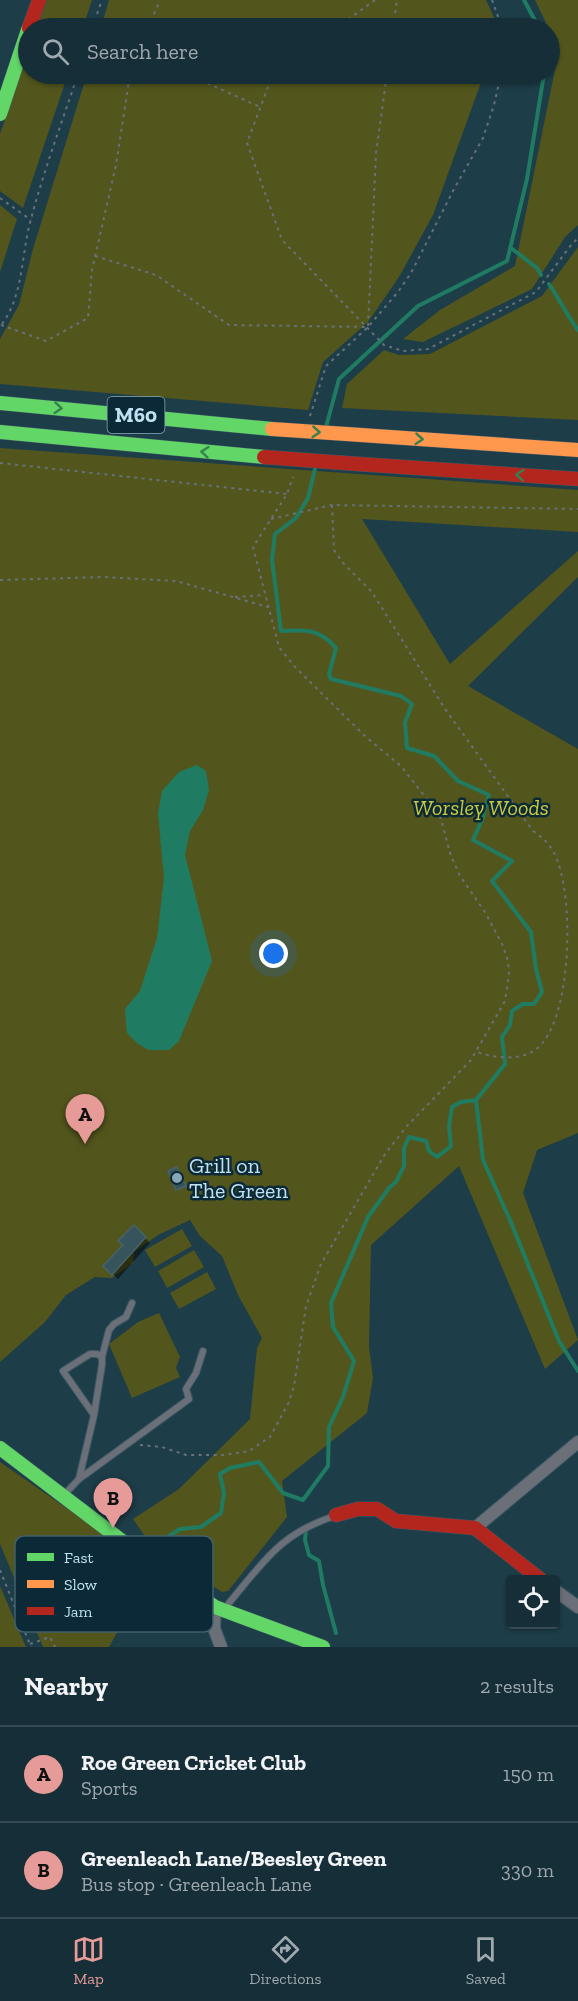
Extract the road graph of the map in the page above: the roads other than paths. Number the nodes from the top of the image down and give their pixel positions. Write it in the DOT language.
graph roads {
  1 [pos="39,0"];
  2 [pos="33,18"];
  3 [pos="18,51"];
  4 [pos="6,76"];
  5 [pos="0,114"];
  6 [pos="0,403"];
  7 [pos="0,432"];
  8 [pos="578,450"];
  9 [pos="578,479"];
  10 [pos="132,1303"];
  11 [pos="203,1351"];
  12 [pos="102,1357"];
  13 [pos="94,1415"];
  14 [pos="578,1442"];
  15 [pos="0,1448"];
  16 [pos="79,1479"];
  17 [pos="63,1495"];
  18 [pos="336,1515"];
  19 [pos="475,1528"];
  20 [pos="116,1536"];
  21 [pos="536,1575"];
  22 [pos="560,1594"];
  23 [pos="229,1603"];
  24 [pos="215,1607"];
  25 [pos="578,1607"];
  26 [pos="221,1647"];
  27 [pos="323,1647"];
  1 -- 2 [label="main road"];
  3 -- 4 [label="main road"];
  4 -- 5 [label="main road"];
  6 -- 8 [label="main road, M60, one-way, bridge"];
  9 -- 7 [label="main road, M60, one-way, bridge"];
  10 -- 12 [label="lane"];
  11 -- 16 [label="lane"];
  12 -- 13 [label="lane"];
  12 -- 13 [label="lane"];
  13 -- 16 [label="lane"];
  14 -- 19 [label="street"];
  15 -- 17 [label="main road"];
  16 -- 17 [label="lane"];
  17 -- 20 [label="main road"];
  18 -- 19 [label="main road"];
  18 -- 23 [label="lane"];
  19 -- 21 [label="main road"];
  22 -- 25 [label="street"];
  24 -- 26 [label="street"];
  24 -- 27 [label="main road"];
}
